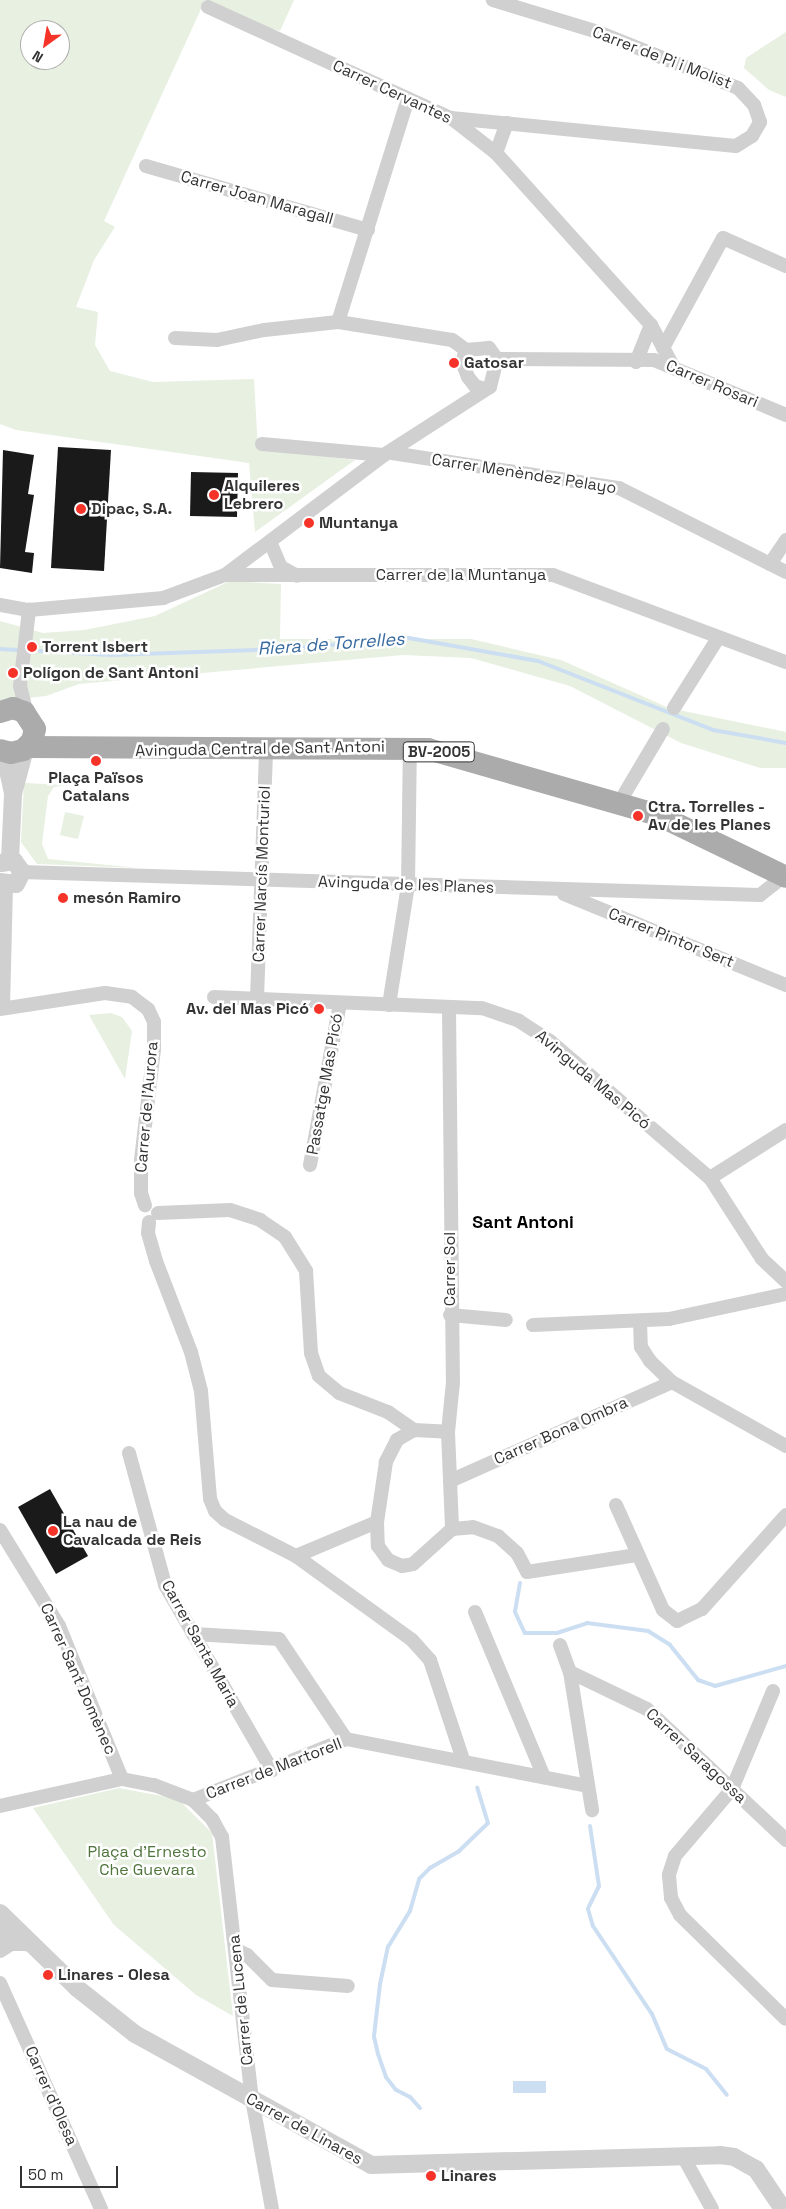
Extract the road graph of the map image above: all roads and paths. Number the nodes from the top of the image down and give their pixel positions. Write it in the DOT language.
graph roads {
  1 [pos="492,0"];
  2 [pos="208,7"];
  3 [pos="408,100"];
  4 [pos="451,118"];
  5 [pos="507,123"];
  6 [pos="496,153"];
  7 [pos="146,166"];
  8 [pos="368,230"];
  9 [pos="786,266"];
  10 [pos="338,322"];
  11 [pos="651,325"];
  12 [pos="174,338"];
  13 [pos="663,348"];
  14 [pos="466,350"];
  15 [pos="497,359"];
  16 [pos="636,362"];
  17 [pos="673,366"];
  18 [pos="485,389"];
  19 [pos="786,415"];
  20 [pos="262,444"];
  21 [pos="388,454"];
  22 [pos="786,540"];
  23 [pos="271,544"];
  24 [pos="770,564"];
  25 [pos="786,572"];
  26 [pos="226,576"];
  27 [pos="300,577"];
  28 [pos="0,605"];
  29 [pos="29,610"];
  30 [pos="718,638"];
  31 [pos="786,662"];
  32 [pos="20,686"];
  33 [pos="674,708"];
  34 [pos="2,710"];
  35 [pos="31,720"];
  36 [pos="663,729"];
  37 [pos="71,745"];
  38 [pos="410,748"];
  39 [pos="14,750"];
  40 [pos="266,750"];
  41 [pos="619,803"];
  42 [pos="11,866"];
  43 [pos="785,877"];
  44 [pos="262,879"];
  45 [pos="3,883"];
  46 [pos="408,885"];
  47 [pos="556,891"];
  48 [pos="786,985"];
  49 [pos="214,997"];
  50 [pos="257,998"];
  51 [pos="340,1003"];
  52 [pos="388,1005"];
  53 [pos="2,1008"];
  54 [pos="449,1008"];
  55 [pos="786,1130"];
  56 [pos="310,1165"];
  57 [pos="710,1178"];
  58 [pos="153,1218"];
  59 [pos="786,1281"];
  60 [pos="786,1294"];
  61 [pos="450,1315"];
  62 [pos="506,1320"];
  63 [pos="640,1322"];
  64 [pos="533,1325"];
  65 [pos="672,1382"];
  66 [pos="414,1430"];
  67 [pos="448,1432"];
  68 [pos="786,1446"];
  69 [pos="129,1453"];
  70 [pos="450,1481"];
  71 [pos="616,1505"];
  72 [pos="786,1515"];
  73 [pos="377,1522"];
  74 [pos="452,1529"];
  75 [pos="0,1530"];
  76 [pos="637,1555"];
  77 [pos="296,1556"];
  78 [pos="476,1612"];
  79 [pos="193,1634"];
  80 [pos="560,1645"];
  81 [pos="570,1672"];
  82 [pos="773,1691"];
  83 [pos="346,1739"];
  84 [pos="463,1760"];
  85 [pos="272,1770"];
  86 [pos="544,1776"];
  87 [pos="122,1779"];
  88 [pos="588,1786"];
  89 [pos="732,1789"];
  90 [pos="193,1800"];
  91 [pos="0,1806"];
  92 [pos="592,1810"];
  93 [pos="786,1840"];
  94 [pos="0,1913"];
  95 [pos="0,1933"];
  96 [pos="31,1944"];
  97 [pos="236,1950"];
  98 [pos="0,1951"];
  99 [pos="0,1982"];
  100 [pos="348,1986"];
  101 [pos="786,2019"];
  102 [pos="252,2099"];
  103 [pos="684,2158"];
  104 [pos="101,2209"];
  105 [pos="272,2209"];
  106 [pos="712,2209"];
  107 [pos="783,2209"];
  1 -- 5 [label="street, Carrer de Pi i Molist"];
  2 -- 3 [label="street, Carrer Cervantes"];
  3 -- 4 [label="street, Carrer Cervantes"];
  3 -- 8 [label="street"];
  4 -- 5 [label="street, Carrer de Pi i Molist"];
  4 -- 6 [label="street, Carrer Cervantes"];
  5 -- 6 [label="street"];
  6 -- 11 [label="street, Carrer Cervantes"];
  7 -- 8 [label="street, Carrer Joan Maragall"];
  8 -- 10 [label="street"];
  9 -- 13 [label="street"];
  10 -- 12 [label="street"];
  10 -- 14 [label="street"];
  11 -- 13 [label="street, Carrer Cervantes"];
  11 -- 16 [label="street"];
  13 -- 17 [label="street, Carrer Cervantes"];
  14 -- 15 [label="street"];
  14 -- 18 [label="street"];
  15 -- 16 [label="street, Carrer Rosari"];
  15 -- 18 [label="street"];
  16 -- 17 [label="street, Carrer Rosari"];
  17 -- 19 [label="street, Carrer Rosari"];
  18 -- 21 [label="street"];
  20 -- 21 [label="street, Carrer Menèndez Pelayo"];
  21 -- 23 [label="street"];
  21 -- 24 [label="street, Carrer Menèndez Pelayo"];
  22 -- 24 [label="street"];
  23 -- 26 [label="street"];
  23 -- 27 [label="street"];
  24 -- 25 [label="street, Carrer Menèndez Pelayo"];
  26 -- 27 [label="street, Carrer de la Muntanya"];
  26 -- 29 [label="street"];
  27 -- 30 [label="street, Carrer de la Muntanya"];
  28 -- 29 [label="street"];
  29 -- 32 [label="street"];
  30 -- 31 [label="street, Carrer de la Muntanya"];
  30 -- 33 [label="street"];
  32 -- 34 [label="street"];
  32 -- 35 [label="street"];
  34 -- 35 [label="main road, BV-2005"];
  35 -- 37 [label="main road, Avinguda Central de Sant Antoni / BV-2005"];
  35 -- 39 [label="main road"];
  36 -- 41 [label="street"];
  37 -- 39 [label="main road, Avinguda Central de Sant Antoni / BV-2005"];
  37 -- 40 [label="main road, Avinguda Central de Sant Antoni / BV-2005"];
  38 -- 40 [label="main road, Avinguda Central de Sant Antoni / BV-2005"];
  38 -- 41 [label="main road, Avinguda Central de Sant Antoni / BV-2005"];
  38 -- 46 [label="street"];
  39 -- 42 [label="street"];
  40 -- 44 [label="street, Carrer Narcís Monturiol"];
  41 -- 43 [label="main road, Avinguda Central de Sant Antoni / BV-2005"];
  42 -- 44 [label="street, Avinguda de les Planes"];
  42 -- 45 [label="street"];
  43 -- 47 [label="street, Avinguda de les Planes"];
  44 -- 46 [label="street, Avinguda de les Planes"];
  44 -- 50 [label="street, Carrer Narcís Monturiol"];
  45 -- 53 [label="street"];
  46 -- 47 [label="street, Avinguda de les Planes"];
  46 -- 52 [label="street"];
  47 -- 48 [label="street, Carrer Pintor Sert"];
  49 -- 50 [label="street, Avinguda Mas Picó"];
  50 -- 51 [label="street, Avinguda Mas Picó"];
  51 -- 52 [label="street, Avinguda Mas Picó"];
  51 -- 56 [label="street, Passatge Mas Picó"];
  52 -- 54 [label="street, Avinguda Mas Picó"];
  53 -- 58 [label="street, Carrer de l'Aurora"];
  54 -- 57 [label="street, Avinguda Mas Picó"];
  54 -- 61 [label="street, Carrer Sol"];
  55 -- 57 [label="street"];
  57 -- 59 [label="street, Avinguda Mas Picó"];
  58 -- 66 [label="street"];
  58 -- 77 [label="street"];
  60 -- 63 [label="street"];
  61 -- 62 [label="street"];
  61 -- 67 [label="street, Carrer Sol"];
  63 -- 64 [label="street"];
  63 -- 65 [label="street"];
  65 -- 68 [label="street"];
  65 -- 70 [label="street, Carrer Bona Ombra"];
  66 -- 67 [label="street"];
  66 -- 73 [label="street"];
  67 -- 70 [label="street, Carrer Sol"];
  69 -- 79 [label="street, Carrer Santa Maria"];
  70 -- 74 [label="street, Carrer Sol"];
  71 -- 76 [label="street"];
  72 -- 76 [label="street"];
  73 -- 74 [label="street"];
  73 -- 77 [label="street"];
  74 -- 76 [label="street"];
  75 -- 87 [label="street, Carrer Sant Domènec"];
  77 -- 84 [label="street"];
  78 -- 86 [label="street"];
  79 -- 83 [label="street"];
  79 -- 85 [label="street, Carrer Santa Maria"];
  80 -- 81 [label="street"];
  81 -- 88 [label="street"];
  81 -- 89 [label="street, Carrer Saragossa"];
  82 -- 89 [label="street"];
  83 -- 84 [label="street, Carrer de Martorell"];
  83 -- 85 [label="street, Carrer de Martorell"];
  84 -- 86 [label="street, Carrer de Martorell"];
  85 -- 90 [label="street, Carrer de Martorell"];
  86 -- 88 [label="street, Carrer de Martorell"];
  87 -- 90 [label="street, Carrer de Martorell"];
  87 -- 91 [label="street, Carrer de Martorell"];
  88 -- 92 [label="street"];
  89 -- 93 [label="street, Carrer Saragossa"];
  89 -- 101 [label="street"];
  90 -- 97 [label="street, Carrer de Lucena"];
  94 -- 96 [label="street, Carrer de Linares"];
  95 -- 96 [label="street, Carrer de Linares"];
  96 -- 98 [label="street"];
  96 -- 102 [label="street, Carrer de Linares"];
  97 -- 100 [label="street"];
  97 -- 102 [label="street, Carrer de Lucena"];
  99 -- 104 [label="street, Carrer d'Olesa"];
  102 -- 103 [label="street, Carrer de Linares"];
  102 -- 105 [label="street, Carrer de Lucena"];
  103 -- 106 [label="street"];
  103 -- 107 [label="street, Carrer de Linares"];
}
